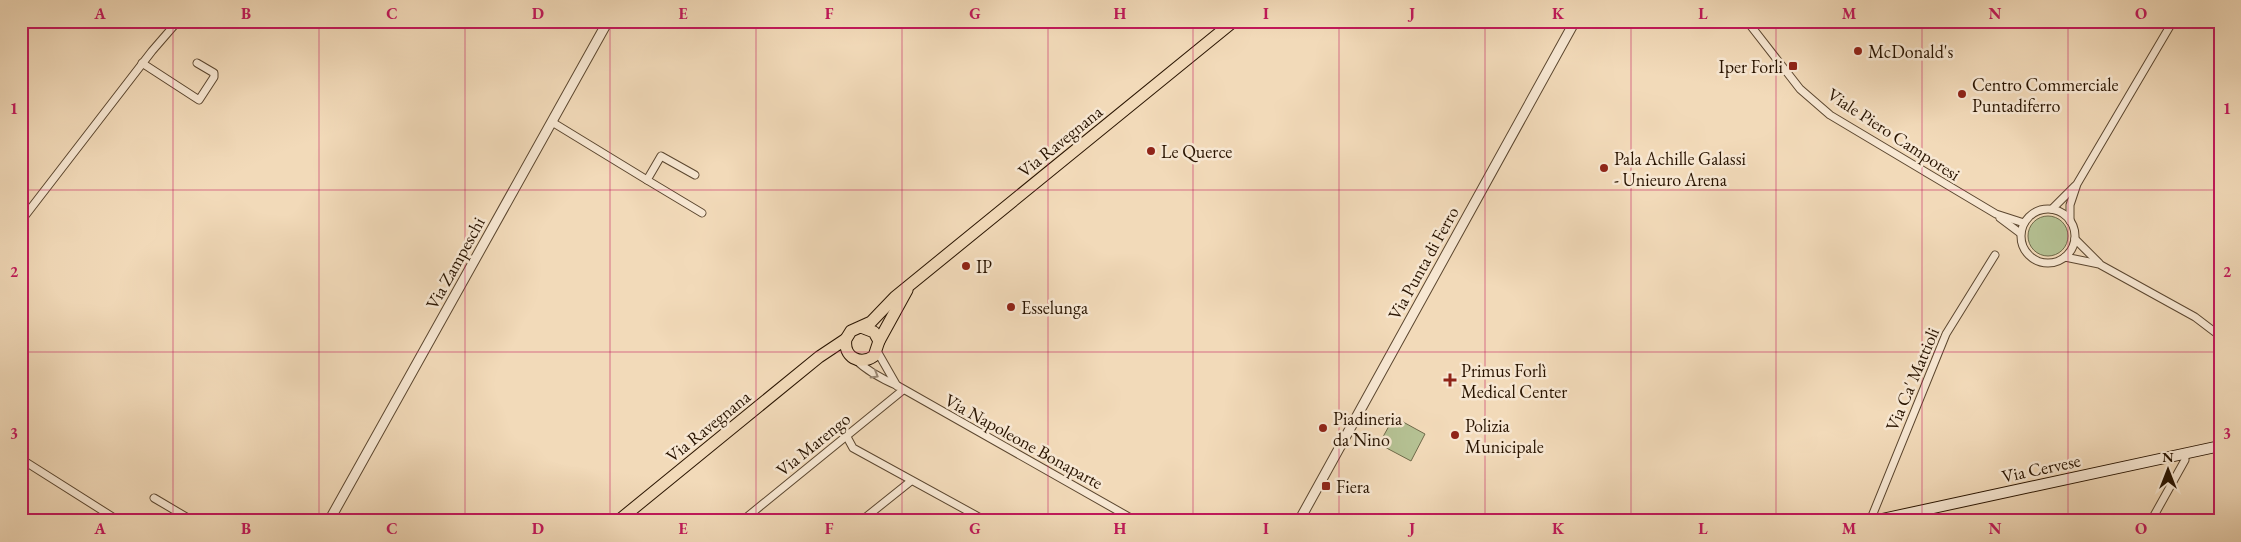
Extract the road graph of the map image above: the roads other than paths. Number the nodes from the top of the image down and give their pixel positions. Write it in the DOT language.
graph roads {
  1 [pos="178,21"];
  2 [pos="608,21"];
  3 [pos="1234,21"];
  4 [pos="1575,21"];
  5 [pos="1747,21"];
  6 [pos="2173,21"];
  7 [pos="142,63"];
  8 [pos="197,63"];
  9 [pos="552,122"];
  10 [pos="695,175"];
  11 [pos="647,180"];
  12 [pos="2078,184"];
  13 [pos="2052,209"];
  14 [pos="24,210"];
  15 [pos="702,213"];
  16 [pos="1996,214"];
  17 [pos="21,220"];
  18 [pos="2070,221"];
  19 [pos="2024,222"];
  20 [pos="2020,233"];
  21 [pos="2075,239"];
  22 [pos="1995,255"];
  23 [pos="2064,257"];
  24 [pos="2099,264"];
  25 [pos="908,288"];
  26 [pos="861,327"];
  27 [pos="2220,336"];
  28 [pos="846,340"];
  29 [pos="878,346"];
  30 [pos="819,357"];
  31 [pos="853,358"];
  32 [pos="900,388"];
  33 [pos="847,437"];
  34 [pos="2219,446"];
  35 [pos="2185,454"];
  36 [pos="21,459"];
  37 [pos="911,481"];
  38 [pos="154,498"];
  39 [pos="744,520"];
  40 [pos="979,520"];
  41 [pos="119,521"];
  42 [pos="193,521"];
  43 [pos="329,521"];
  44 [pos="618,521"];
  45 [pos="861,521"];
  46 [pos="1136,521"];
  47 [pos="1299,521"];
  48 [pos="1872,521"];
  49 [pos="2151,521"];
  1 -- 7 [label="street"];
  2 -- 9 [label="street, Via Zampeschi"];
  3 -- 25 [label="main road, Via Ravegnana"];
  4 -- 47 [label="street, Via Punta di Ferro"];
  5 -- 16 [label="street, Viale Piero Camporesi"];
  6 -- 12 [label="street"];
  7 -- 8 [label="street"];
  7 -- 14 [label="street"];
  9 -- 11 [label="street"];
  9 -- 43 [label="street, Via Zampeschi"];
  10 -- 11 [label="street"];
  11 -- 15 [label="street"];
  12 -- 13 [label="street"];
  12 -- 18 [label="street"];
  13 -- 18 [label="street"];
  13 -- 19 [label="street"];
  14 -- 17 [label="street"];
  16 -- 19 [label="street, Viale Piero Camporesi"];
  16 -- 20 [label="street, Viale Piero Camporesi"];
  18 -- 21 [label="street"];
  19 -- 20 [label="street"];
  20 -- 23 [label="street"];
  21 -- 23 [label="street"];
  21 -- 24 [label="street"];
  22 -- 48 [label="street, Via Ca' Mattioli"];
  23 -- 24 [label="street"];
  24 -- 27 [label="street"];
  25 -- 26 [label="main road, Via Ravegnana"];
  25 -- 29 [label="main road, Via Ravegnana"];
  26 -- 28 [label="main road"];
  26 -- 29 [label="main road"];
  28 -- 30 [label="main road, Via Ravegnana"];
  28 -- 31 [label="main road"];
  29 -- 31 [label="main road"];
  29 -- 32 [label="street, Via Napoleone Bonaparte"];
  30 -- 31 [label="main road"];
  30 -- 44 [label="main road, Via Ravegnana"];
  31 -- 32 [label="street, Via Napoleone Bonaparte, one-way"];
  32 -- 33 [label="street, Via Marengo"];
  32 -- 46 [label="street, Via Napoleone Bonaparte"];
  33 -- 37 [label="street"];
  33 -- 39 [label="street, Via Marengo"];
  34 -- 35 [label="main road, Via Cervese"];
  35 -- 48 [label="main road, Via Cervese"];
  35 -- 49 [label="street"];
  36 -- 41 [label="street"];
  37 -- 40 [label="street"];
  37 -- 45 [label="street"];
  38 -- 42 [label="street"];
}
